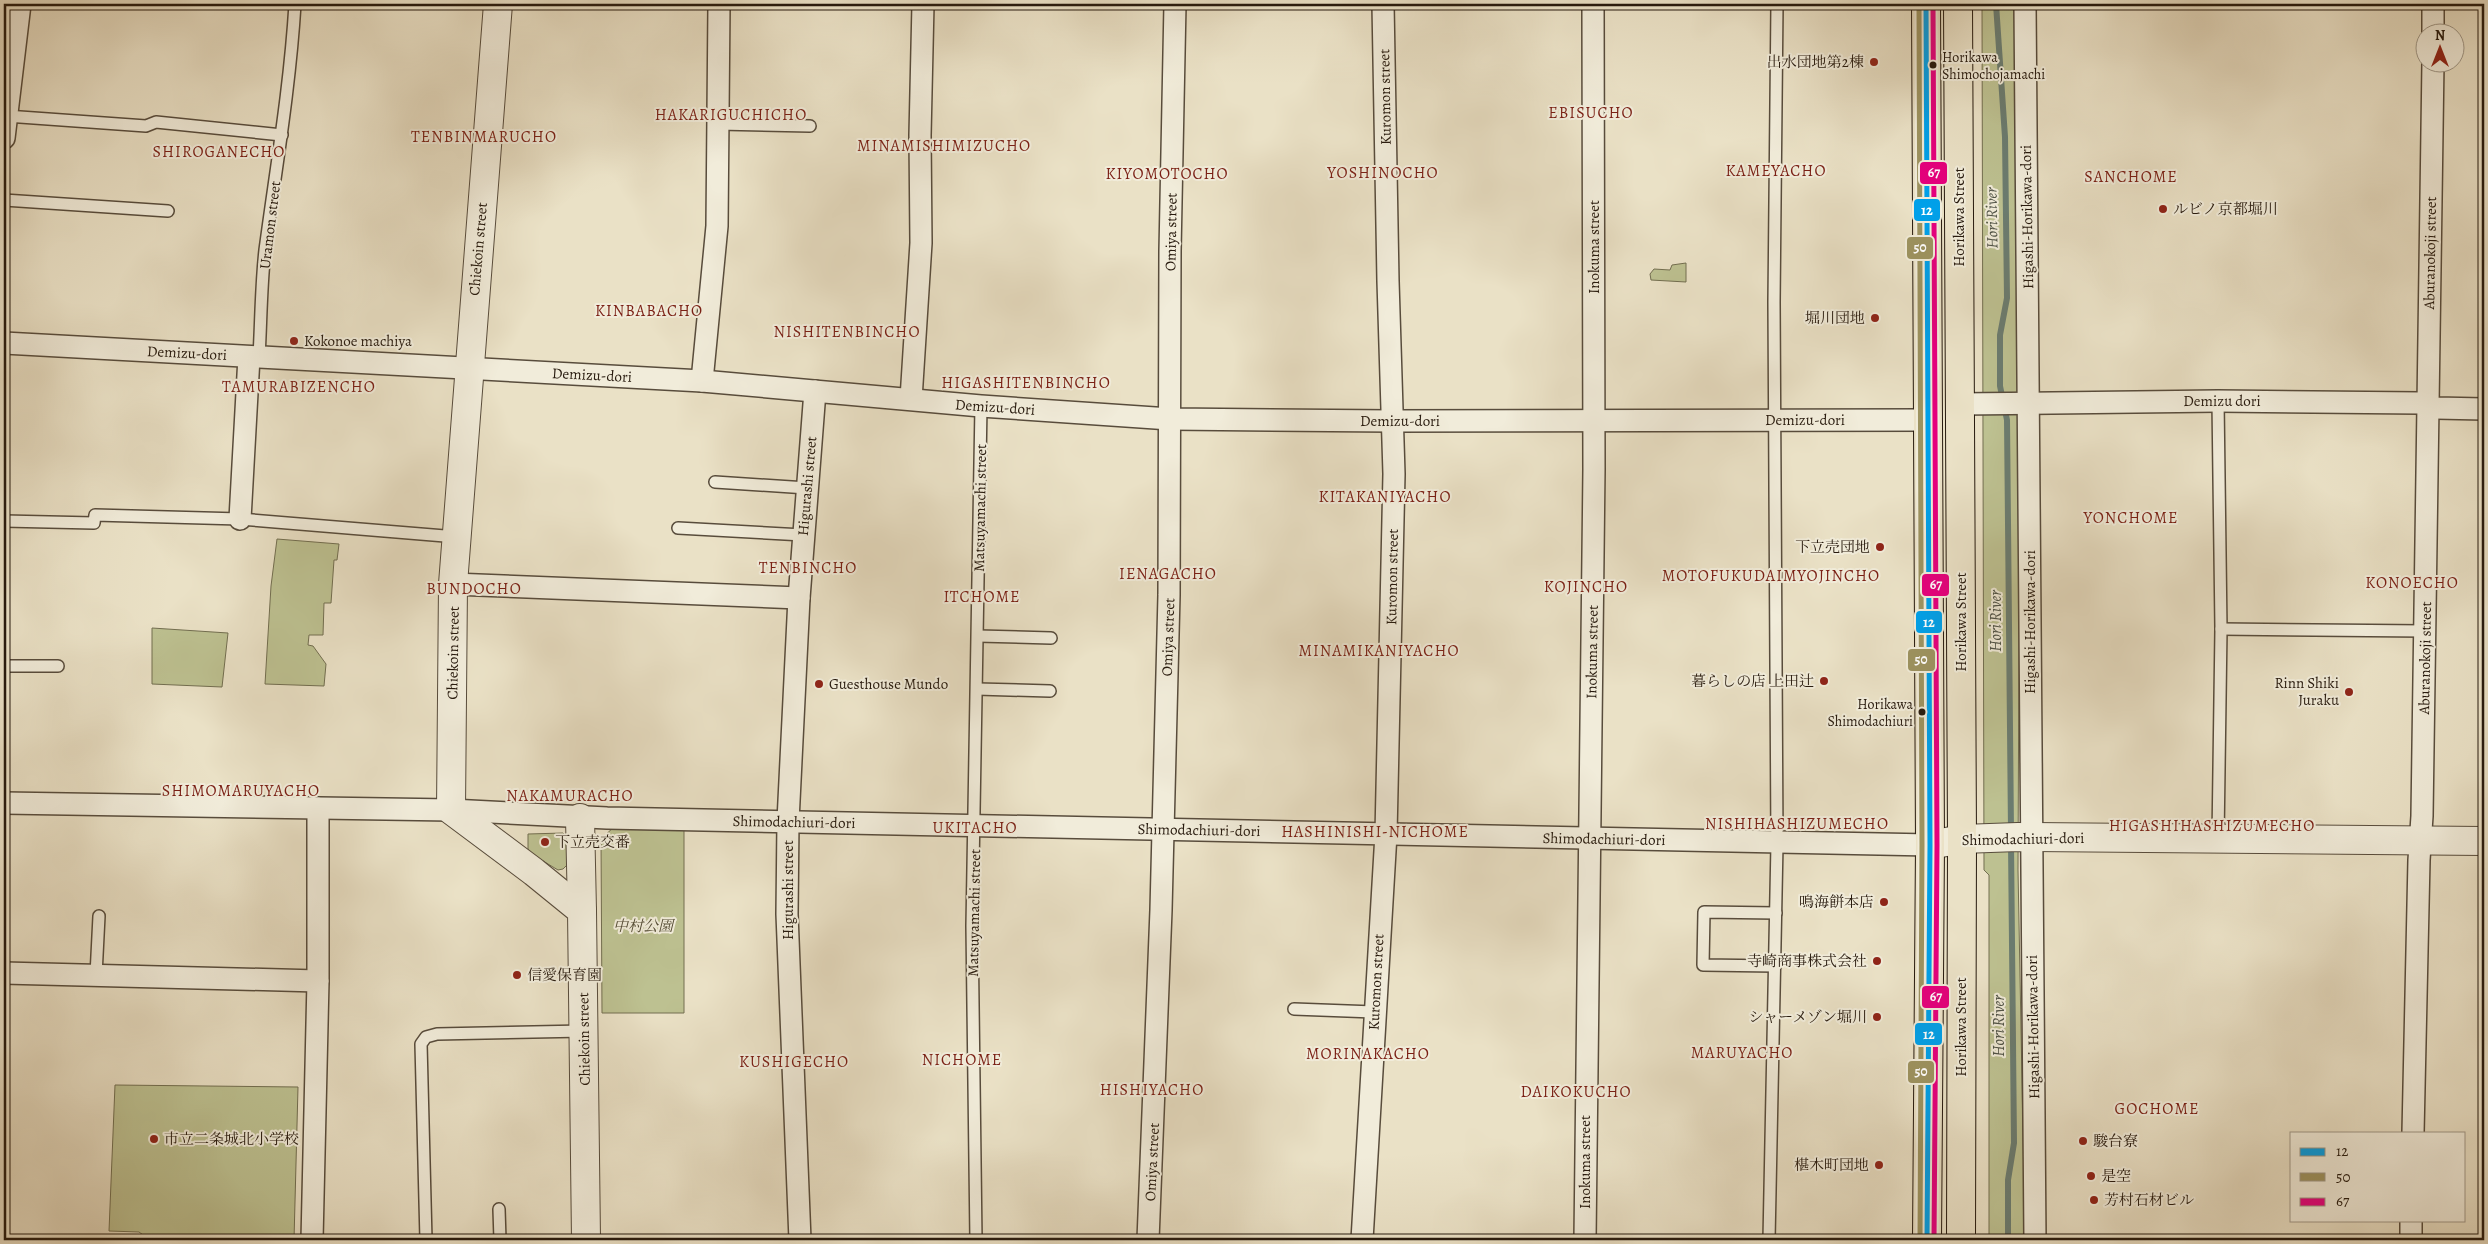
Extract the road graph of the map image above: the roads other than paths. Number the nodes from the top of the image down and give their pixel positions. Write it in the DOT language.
graph roads {
  1 [pos="20,4"];
  2 [pos="295,4"];
  3 [pos="498,4"];
  4 [pos="719,4"];
  5 [pos="923,4"];
  6 [pos="1175,4"];
  7 [pos="1383,4"];
  8 [pos="1593,4"];
  9 [pos="1777,4"];
  10 [pos="1926,4"];
  11 [pos="1958,4"];
  12 [pos="2025,4"];
  13 [pos="2434,4"];
  14 [pos="2433,22"];
  15 [pos="2433,72"];
  16 [pos="6,94"];
  17 [pos="6,116"];
  18 [pos="718,124"];
  19 [pos="810,126"];
  20 [pos="282,135"];
  21 [pos="4,138"];
  22 [pos="4,200"];
  23 [pos="168,211"];
  24 [pos="4,343"];
  25 [pos="254,357"];
  26 [pos="469,369"];
  27 [pos="702,381"];
  28 [pos="815,392"];
  29 [pos="911,399"];
  30 [pos="2218,401"];
  31 [pos="2024,403"];
  32 [pos="1971,404"];
  33 [pos="2428,405"];
  34 [pos="981,406"];
  35 [pos="2484,409"];
  36 [pos="1170,419"];
  37 [pos="1594,419"];
  38 [pos="1775,420"];
  39 [pos="1929,420"];
  40 [pos="1392,421"];
  41 [pos="715,482"];
  42 [pos="807,488"];
  43 [pos="240,519"];
  44 [pos="4,521"];
  45 [pos="678,528"];
  46 [pos="803,535"];
  47 [pos="457,537"];
  48 [pos="453,584"];
  49 [pos="799,598"];
  50 [pos="2221,629"];
  51 [pos="2425,631"];
  52 [pos="978,636"];
  53 [pos="1051,638"];
  54 [pos="4,666"];
  55 [pos="58,666"];
  56 [pos="977,689"];
  57 [pos="1050,692"];
  58 [pos="4,803"];
  59 [pos="318,808"];
  60 [pos="451,810"];
  61 [pos="580,818"];
  62 [pos="788,821"];
  63 [pos="975,826"];
  64 [pos="1162,830"];
  65 [pos="1386,834"];
  66 [pos="1973,838"];
  67 [pos="2025,838"];
  68 [pos="1590,839"];
  69 [pos="2218,839"];
  70 [pos="2420,840"];
  71 [pos="2484,841"];
  72 [pos="1777,844"];
  73 [pos="1930,845"];
  74 [pos="582,911"];
  75 [pos="1776,913"];
  76 [pos="99,916"];
  77 [pos="1775,966"];
  78 [pos="4,973"];
  79 [pos="96,975"];
  80 [pos="318,981"];
  81 [pos="1294,1010"];
  82 [pos="1374,1012"];
  83 [pos="584,1031"];
  84 [pos="2413,1132"];
  85 [pos="499,1209"];
  86 [pos="2411,1222"];
  87 [pos="312,1240"];
  88 [pos="426,1240"];
  89 [pos="500,1240"];
  90 [pos="586,1240"];
  91 [pos="800,1240"];
  92 [pos="976,1240"];
  93 [pos="1148,1240"];
  94 [pos="1362,1240"];
  95 [pos="1585,1240"];
  96 [pos="1769,1240"];
  97 [pos="1927,1240"];
  98 [pos="1961,1240"];
  99 [pos="2035,1240"];
  100 [pos="2411,1240"];
  1 -- 16 [label="street"];
  2 -- 20 [label="lane, Uramon street"];
  3 -- 26 [label="street, Chiekoin street"];
  4 -- 18 [label="street"];
  5 -- 29 [label="street"];
  6 -- 36 [label="street, Omiya street"];
  7 -- 40 [label="street, Kuromon street"];
  8 -- 37 [label="street, Inokuma street"];
  9 -- 38 [label="lane"];
  10 -- 39 [label="main road, Horikawa Street"];
  11 -- 32 [label="main road, Horikawa Street"];
  12 -- 31 [label="street, Higashi-Horikawa-dori"];
  13 -- 14 [label="street"];
  15 -- 33 [label="street, Aburanokoji street"];
  16 -- 17 [label="street"];
  17 -- 20 [label="lane"];
  17 -- 21 [label="street"];
  18 -- 19 [label="lane"];
  18 -- 27 [label="street"];
  20 -- 25 [label="lane, Uramon street"];
  22 -- 23 [label="lane"];
  24 -- 25 [label="street, Demizu-dori"];
  25 -- 26 [label="street, Demizu-dori"];
  25 -- 43 [label="street, Uramon street"];
  26 -- 27 [label="street, Demizu-dori"];
  26 -- 47 [label="street, Chiekoin street"];
  27 -- 28 [label="street, Demizu-dori"];
  28 -- 29 [label="street, Demizu-dori"];
  28 -- 42 [label="street, Higurashi street"];
  29 -- 34 [label="street, Demizu-dori"];
  30 -- 31 [label="street, Demizu dori"];
  30 -- 33 [label="street, Demizu dori"];
  30 -- 50 [label="lane"];
  31 -- 32 [label="street, Demizu dori"];
  31 -- 67 [label="street, Higashi-Horikawa-dori"];
  32 -- 66 [label="main road, Horikawa Street"];
  33 -- 35 [label="street, Demizu dori"];
  33 -- 51 [label="street, Aburanokoji street"];
  34 -- 36 [label="street, Demizu-dori"];
  34 -- 52 [label="lane, Matsuyamachi street"];
  36 -- 40 [label="street, Demizu-dori"];
  36 -- 64 [label="street, Omiya street"];
  37 -- 38 [label="street, Demizu-dori"];
  37 -- 40 [label="street, Demizu-dori"];
  37 -- 68 [label="street, Inokuma street"];
  38 -- 39 [label="street, Demizu-dori"];
  38 -- 72 [label="lane"];
  39 -- 73 [label="main road, Horikawa Street"];
  40 -- 65 [label="street, Kuromon street"];
  41 -- 42 [label="lane"];
  42 -- 46 [label="street, Higurashi street"];
  43 -- 44 [label="lane"];
  43 -- 47 [label="lane"];
  45 -- 46 [label="lane"];
  46 -- 49 [label="street, Higurashi street"];
  47 -- 48 [label="street, Chiekoin street"];
  48 -- 49 [label="street"];
  48 -- 60 [label="street, Chiekoin street"];
  49 -- 62 [label="street, Higurashi street"];
  50 -- 51 [label="lane"];
  50 -- 69 [label="lane"];
  51 -- 70 [label="street, Aburanokoji street"];
  52 -- 53 [label="lane"];
  52 -- 56 [label="lane, Matsuyamachi street"];
  54 -- 55 [label="lane"];
  56 -- 57 [label="lane"];
  56 -- 63 [label="lane, Matsuyamachi street"];
  58 -- 59 [label="street, Shimodachiuri-dori"];
  59 -- 60 [label="street, Shimodachiuri-dori"];
  59 -- 80 [label="street"];
  60 -- 61 [label="street, Shimodachiuri-dori"];
  60 -- 74 [label="street"];
  61 -- 62 [label="street, Shimodachiuri-dori"];
  61 -- 74 [label="street, Chiekoin street"];
  62 -- 63 [label="street, Shimodachiuri-dori"];
  62 -- 91 [label="street, Higurashi street"];
  63 -- 64 [label="street, Shimodachiuri-dori"];
  63 -- 92 [label="lane, Matsuyamachi street"];
  64 -- 65 [label="street, Shimodachiuri-dori"];
  64 -- 93 [label="street, Omiya street"];
  65 -- 68 [label="street, Shimodachiuri-dori"];
  65 -- 82 [label="street, Kuromon street"];
  66 -- 67 [label="street, Shimodachiuri-dori"];
  66 -- 73 [label="street, Shimodachiuri-dori"];
  66 -- 98 [label="main road, Horikawa Street"];
  67 -- 69 [label="street, Shimodachiuri-dori"];
  67 -- 99 [label="street, Higashi-Horikawa-dori"];
  68 -- 72 [label="street, Shimodachiuri-dori"];
  68 -- 95 [label="street, Inokuma street"];
  69 -- 70 [label="street, Shimodachiuri-dori"];
  70 -- 71 [label="street, Shimodachiuri-dori"];
  70 -- 84 [label="street, Aburanokoji street"];
  72 -- 73 [label="street, Shimodachiuri-dori"];
  72 -- 75 [label="lane"];
  73 -- 97 [label="main road, Horikawa Street"];
  74 -- 83 [label="street, Chiekoin street"];
  75 -- 77 [label="lane"];
  75 -- 77 [label="lane"];
  76 -- 79 [label="lane"];
  77 -- 96 [label="lane"];
  78 -- 79 [label="street"];
  79 -- 80 [label="street"];
  80 -- 87 [label="street"];
  81 -- 82 [label="lane"];
  82 -- 94 [label="street, Kuromon street"];
  83 -- 88 [label="lane"];
  83 -- 90 [label="street, Chiekoin street"];
  85 -- 89 [label="lane"];
  86 -- 100 [label="street"];
}
